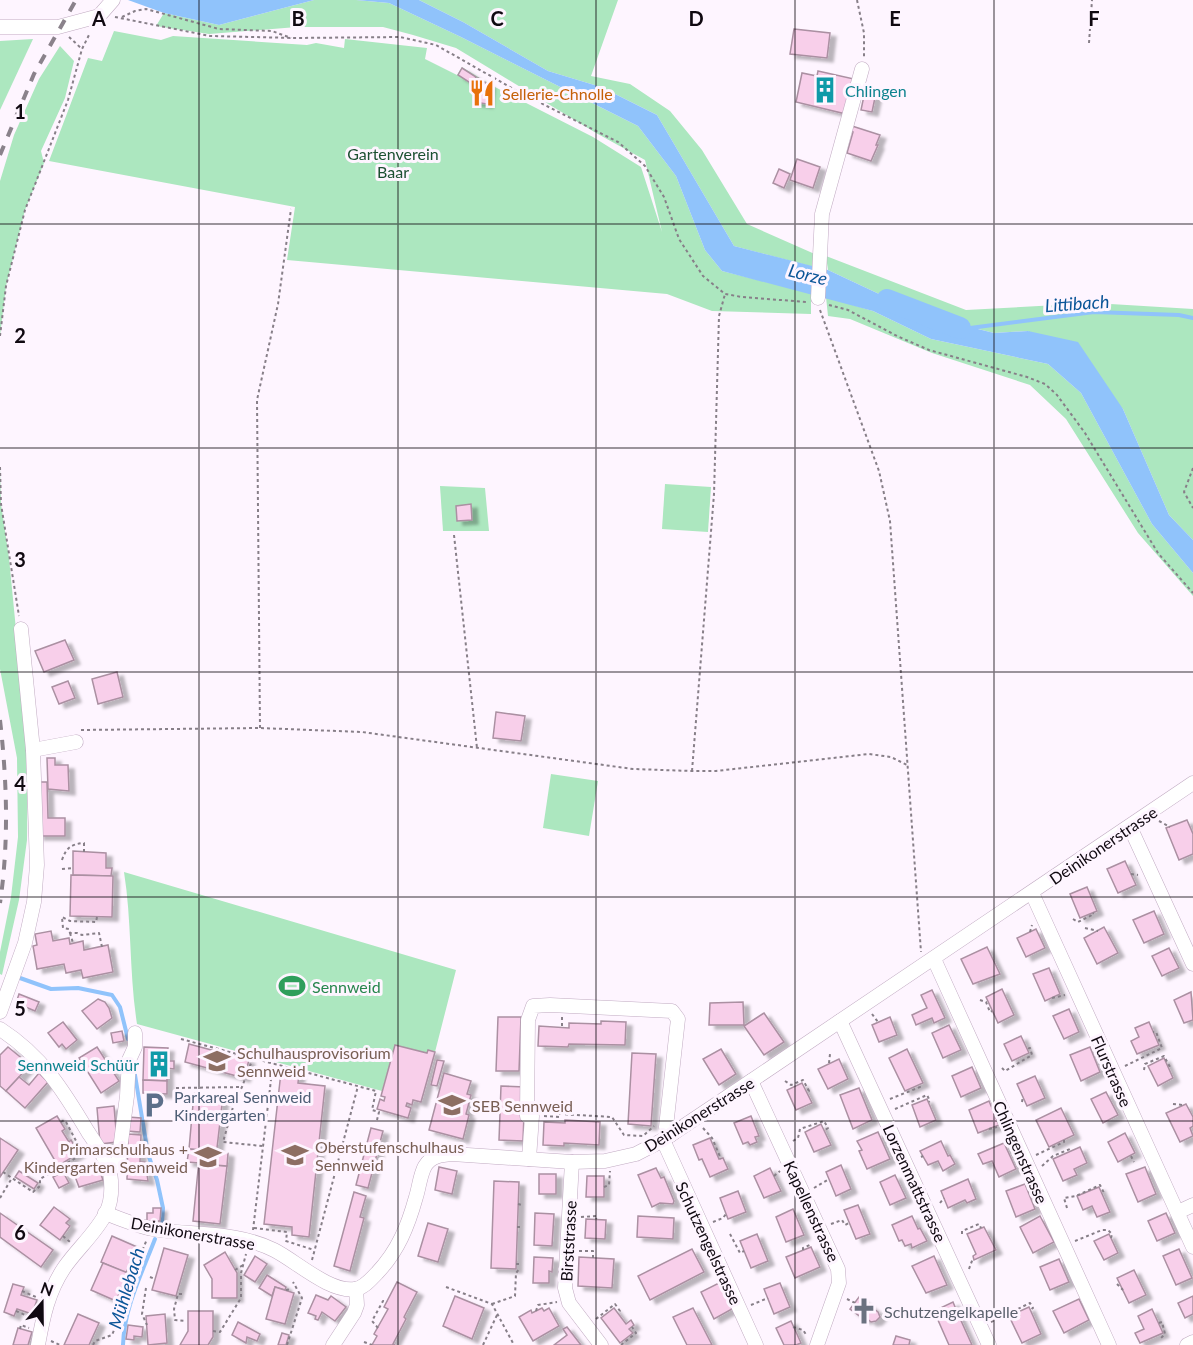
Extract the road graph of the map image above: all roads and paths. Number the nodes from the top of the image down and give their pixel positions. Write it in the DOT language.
graph roads {
  1 [pos="113,0"];
  2 [pos="857,0"];
  3 [pos="1092,0"];
  4 [pos="99,16"];
  5 [pos="120,18"];
  6 [pos="0,27"];
  7 [pos="294,38"];
  8 [pos="1089,43"];
  9 [pos="862,69"];
  10 [pos="291,209"];
  11 [pos="725,294"];
  12 [pos="818,302"];
  13 [pos="0,336"];
  14 [pos="0,467"];
  15 [pos="1193,468"];
  16 [pos="1193,508"];
  17 [pos="454,535"];
  18 [pos="1193,593"];
  19 [pos="21,629"];
  20 [pos="260,728"];
  21 [pos="73,736"];
  22 [pos="477,748"];
  23 [pos="33,750"];
  24 [pos="907,765"];
  25 [pos="692,771"];
  26 [pos="1193,783"];
  27 [pos="1159,821"];
  28 [pos="1170,826"];
  29 [pos="1130,827"];
  30 [pos="84,852"];
  31 [pos="62,860"];
  32 [pos="73,868"];
  33 [pos="62,869"];
  34 [pos="1131,874"];
  35 [pos="1139,875"];
  36 [pos="1032,893"];
  37 [pos="1093,913"];
  38 [pos="97,917"];
  39 [pos="1073,919"];
  40 [pos="1032,925"];
  41 [pos="1085,928"];
  42 [pos="1098,931"];
  43 [pos="1030,932"];
  44 [pos="70,933"];
  45 [pos="73,943"];
  46 [pos="102,947"];
  47 [pos="929,962"];
  48 [pos="1193,964"];
  49 [pos="980,1000"];
  50 [pos="992,1011"];
  51 [pos="0,1012"];
  52 [pos="873,1016"];
  53 [pos="840,1021"];
  54 [pos="878,1022"];
  55 [pos="562,1023"];
  56 [pos="562,1028"];
  57 [pos="1153,1032"];
  58 [pos="135,1033"];
  59 [pos="2,1034"];
  60 [pos="181,1039"];
  61 [pos="1027,1049"];
  62 [pos="830,1054"];
  63 [pos="254,1058"];
  64 [pos="273,1063"];
  65 [pos="829,1064"];
  66 [pos="1002,1068"];
  67 [pos="1120,1068"];
  68 [pos="1168,1068"];
  69 [pos="1144,1070"];
  70 [pos="785,1081"];
  71 [pos="751,1082"];
  72 [pos="920,1084"];
  73 [pos="358,1086"];
  74 [pos="242,1087"];
  75 [pos="176,1088"];
  76 [pos="807,1093"];
  77 [pos="1023,1096"];
  78 [pos="885,1101"];
  79 [pos="929,1102"];
  80 [pos="1022,1102"];
  81 [pos="1173,1104"];
  82 [pos="1183,1105"];
  83 [pos="890,1111"];
  84 [pos="532,1116"];
  85 [pos="377,1120"];
  86 [pos="63,1121"];
  87 [pos="699,1124"];
  88 [pos="824,1131"];
  89 [pos="667,1134"];
  90 [pos="1064,1140"];
  91 [pos="787,1143"];
  92 [pos="97,1146"];
  93 [pos="263,1146"];
  94 [pos="1071,1151"];
  95 [pos="1042,1153"];
  96 [pos="83,1154"];
  97 [pos="1131,1155"];
  98 [pos="529,1159"];
  99 [pos="721,1159"];
  100 [pos="572,1162"];
  101 [pos="1134,1162"];
  102 [pos="610,1169"];
  103 [pos="109,1170"];
  104 [pos="1038,1170"];
  105 [pos="3,1172"];
  106 [pos="12,1178"];
  107 [pos="829,1179"];
  108 [pos="604,1187"];
  109 [pos="809,1191"];
  110 [pos="1102,1194"];
  111 [pos="0,1197"];
  112 [pos="944,1198"];
  113 [pos="940,1203"];
  114 [pos="1193,1205"];
  115 [pos="1067,1208"];
  116 [pos="1178,1212"];
  117 [pos="105,1213"];
  118 [pos="726,1214"];
  119 [pos="569,1217"];
  120 [pos="596,1219"];
  121 [pos="849,1222"];
  122 [pos="708,1224"];
  123 [pos="826,1226"];
  124 [pos="151,1228"];
  125 [pos="254,1228"];
  126 [pos="981,1228"];
  127 [pos="730,1234"];
  128 [pos="962,1234"];
  129 [pos="251,1238"];
  130 [pos="1111,1238"];
  131 [pos="1071,1243"];
  132 [pos="807,1246"];
  133 [pos="248,1247"];
  134 [pos="1193,1247"];
  135 [pos="315,1250"];
  136 [pos="803,1250"];
  137 [pos="567,1251"];
  138 [pos="744,1251"];
  139 [pos="593,1258"];
  140 [pos="974,1258"];
  141 [pos="243,1265"];
  142 [pos="518,1265"];
  143 [pos="969,1269"];
  144 [pos="235,1270"];
  145 [pos="309,1271"];
  146 [pos="150,1277"];
  147 [pos="155,1279"];
  148 [pos="293,1282"];
  149 [pos="1117,1284"];
  150 [pos="446,1287"];
  151 [pos="146,1288"];
  152 [pos="291,1288"];
  153 [pos="356,1289"];
  154 [pos="286,1290"];
  155 [pos="1123,1290"];
  156 [pos="22,1291"];
  157 [pos="182,1294"];
  158 [pos="472,1297"];
  159 [pos="768,1298"];
  160 [pos="42,1299"];
  161 [pos="387,1302"];
  162 [pos="471,1302"];
  163 [pos="549,1303"];
  164 [pos="492,1304"];
  165 [pos="745,1307"];
  166 [pos="1030,1310"];
  167 [pos="16,1311"];
  168 [pos="536,1311"];
  169 [pos="618,1313"];
  170 [pos="22,1314"];
  171 [pos="497,1314"];
  172 [pos="186,1321"];
  173 [pos="1159,1323"];
  174 [pos="986,1324"];
  175 [pos="147,1325"];
  176 [pos="587,1326"];
  177 [pos="632,1327"];
  178 [pos="794,1327"];
  179 [pos="378,1328"];
  180 [pos="20,1329"];
  181 [pos="34,1330"];
  182 [pos="213,1332"];
  183 [pos="1160,1339"];
  184 [pos="364,1342"];
  185 [pos="1193,1342"];
  186 [pos="814,1343"];
  187 [pos="38,1345"];
  188 [pos="93,1345"];
  189 [pos="287,1345"];
  190 [pos="333,1345"];
  191 [pos="372,1345"];
  192 [pos="483,1345"];
  193 [pos="514,1345"];
  194 [pos="601,1345"];
  195 [pos="621,1345"];
  196 [pos="756,1345"];
  197 [pos="989,1345"];
  198 [pos="1109,1345"];
  199 [pos="1187,1345"];
  1 -- 4 [label="street"];
  2 -- 9 [label="path"];
  3 -- 8 [label="path"];
  4 -- 5 [label="path"];
  4 -- 6 [label="street"];
  4 -- 13 [label="path"];
  5 -- 7 [label="path"];
  5 -- 7 [label="path"];
  7 -- 11 [label="path"];
  9 -- 12 [label="street"];
  10 -- 20 [label="path"];
  11 -- 12 [label="path"];
  11 -- 25 [label="path"];
  12 -- 18 [label="path"];
  12 -- 24 [label="path"];
  14 -- 19 [label="path"];
  15 -- 16 [label="path"];
  17 -- 22 [label="path"];
  19 -- 23 [label="street"];
  20 -- 21 [label="path"];
  20 -- 22 [label="path"];
  21 -- 23 [label="street"];
  22 -- 25 [label="path"];
  23 -- 51 [label="street"];
  24 -- 25 [label="path"];
  24 -- 47 [label="path"];
  26 -- 29 [label="street, Deinikonerstrasse"];
  27 -- 28 [label="path"];
  29 -- 36 [label="street, Deinikonerstrasse"];
  29 -- 48 [label="street"];
  30 -- 31 [label="path"];
  32 -- 33 [label="path"];
  34 -- 35 [label="path"];
  36 -- 47 [label="street, Deinikonerstrasse"];
  36 -- 116 [label="street, Flurstrasse"];
  37 -- 39 [label="path"];
  38 -- 44 [label="path"];
  40 -- 43 [label="path"];
  41 -- 42 [label="path"];
  44 -- 45 [label="path"];
  44 -- 46 [label="path"];
  47 -- 53 [label="street, Deinikonerstrasse"];
  47 -- 198 [label="street, Chlingenstrasse"];
  49 -- 50 [label="path"];
  52 -- 54 [label="path"];
  53 -- 71 [label="street, Deinikonerstrasse"];
  53 -- 197 [label="street, Lorzenmattstrasse"];
  55 -- 56 [label="path"];
  57 -- 67 [label="path"];
  58 -- 103 [label="street"];
  59 -- 92 [label="street"];
  60 -- 63 [label="path"];
  61 -- 66 [label="path"];
  62 -- 65 [label="path"];
  63 -- 64 [label="path"];
  63 -- 74 [label="path"];
  64 -- 73 [label="path"];
  64 -- 93 [label="path"];
  68 -- 69 [label="path"];
  70 -- 76 [label="path"];
  71 -- 89 [label="street, Deinikonerstrasse"];
  71 -- 186 [label="street, Kapellenstrasse"];
  72 -- 78 [label="path"];
  73 -- 85 [label="path"];
  73 -- 135 [label="path"];
  74 -- 75 [label="path"];
  74 -- 93 [label="path"];
  77 -- 80 [label="path"];
  79 -- 83 [label="path"];
  81 -- 82 [label="path"];
  84 -- 89 [label="path"];
  84 -- 89 [label="street"];
  84 -- 98 [label="street"];
  86 -- 96 [label="path"];
  87 -- 99 [label="path"];
  88 -- 91 [label="path"];
  89 -- 100 [label="street, Deinikonerstrasse"];
  89 -- 196 [label="street, Schutzengelstrasse"];
  90 -- 95 [label="path"];
  92 -- 96 [label="path"];
  92 -- 103 [label="street"];
  93 -- 125 [label="path"];
  94 -- 104 [label="path"];
  96 -- 106 [label="path"];
  97 -- 101 [label="path"];
  98 -- 100 [label="street, Deinikonerstrasse"];
  98 -- 153 [label="street, Deinikonerstrasse"];
  100 -- 119 [label="street, Birststrasse"];
  102 -- 108 [label="path"];
  103 -- 117 [label="street"];
  105 -- 106 [label="path"];
  106 -- 111 [label="path"];
  107 -- 109 [label="path"];
  110 -- 115 [label="path"];
  112 -- 113 [label="path"];
  114 -- 116 [label="street"];
  116 -- 134 [label="street, Flurstrasse"];
  117 -- 124 [label="street, Deinikonerstrasse"];
  117 -- 187 [label="street"];
  118 -- 122 [label="path"];
  119 -- 120 [label="path"];
  119 -- 137 [label="street, Birststrasse"];
  121 -- 123 [label="path"];
  124 -- 145 [label="street, Deinikonerstrasse"];
  124 -- 188 [label="path"];
  125 -- 129 [label="path"];
  125 -- 135 [label="path"];
  126 -- 128 [label="path"];
  127 -- 138 [label="path"];
  130 -- 131 [label="path"];
  132 -- 136 [label="path"];
  133 -- 141 [label="path"];
  135 -- 145 [label="path"];
  137 -- 139 [label="path"];
  137 -- 176 [label="street, Birststrasse"];
  140 -- 143 [label="path"];
  141 -- 144 [label="path"];
  141 -- 182 [label="path"];
  142 -- 164 [label="path"];
  145 -- 153 [label="street, Deinikonerstrasse"];
  146 -- 147 [label="path"];
  148 -- 189 [label="path"];
  149 -- 155 [label="path"];
  150 -- 158 [label="path"];
  151 -- 175 [label="path"];
  152 -- 154 [label="path"];
  153 -- 190 [label="street"];
  156 -- 160 [label="path"];
  157 -- 172 [label="path"];
  158 -- 162 [label="path"];
  158 -- 164 [label="path"];
  159 -- 165 [label="path"];
  161 -- 179 [label="path"];
  163 -- 168 [label="path"];
  164 -- 171 [label="path"];
  166 -- 174 [label="path"];
  167 -- 170 [label="path"];
  169 -- 176 [label="path"];
  171 -- 192 [label="path"];
  171 -- 193 [label="path"];
  173 -- 183 [label="path"];
  176 -- 194 [label="street, Birststrasse"];
  177 -- 195 [label="path"];
  178 -- 186 [label="path"];
  180 -- 181 [label="path"];
  184 -- 191 [label="path"];
  185 -- 199 [label="street"];
}
